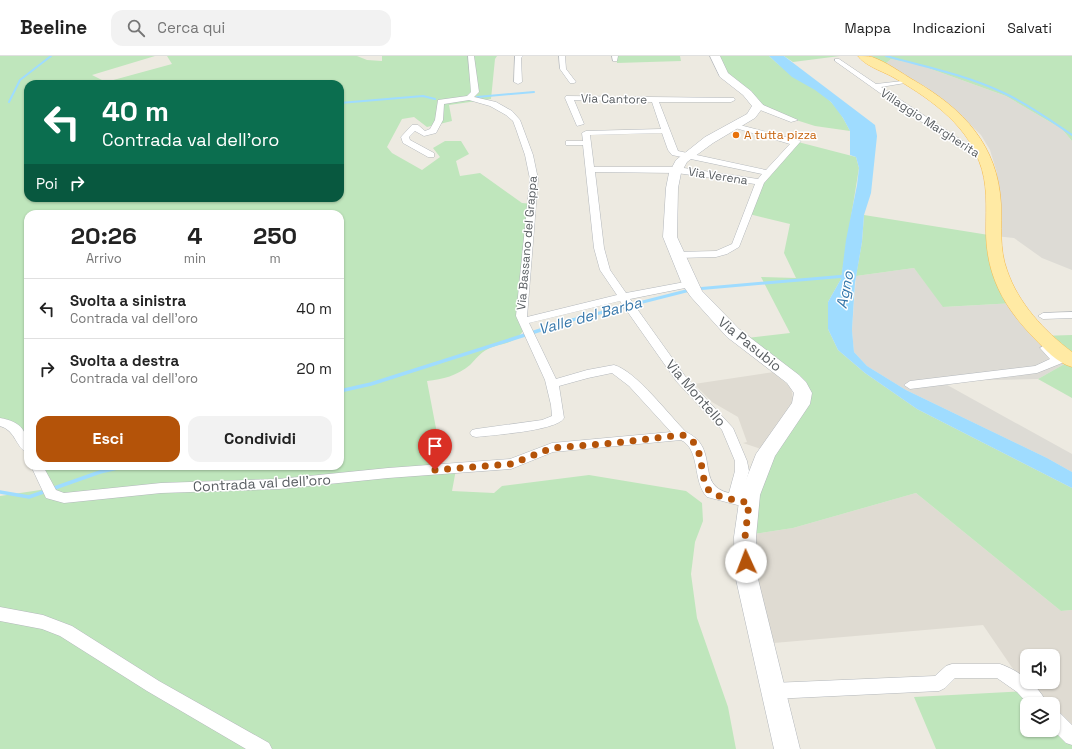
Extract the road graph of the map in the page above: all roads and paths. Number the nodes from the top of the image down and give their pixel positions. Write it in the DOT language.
graph roads {
  1 [pos="471,56"];
  2 [pos="520,56"];
  3 [pos="562,56"];
  4 [pos="716,56"];
  5 [pos="863,56"];
  6 [pos="837,60"];
  7 [pos="909,81"];
  8 [pos="518,82"];
  9 [pos="572,82"];
  10 [pos="875,86"];
  11 [pos="469,98"];
  12 [pos="655,100"];
  13 [pos="731,100"];
  14 [pos="758,106"];
  15 [pos="794,120"];
  16 [pos="580,124"];
  17 [pos="735,124"];
  18 [pos="667,134"];
  19 [pos="569,143"];
  20 [pos="587,143"];
  21 [pos="431,155"];
  22 [pos="686,156"];
  23 [pos="986,159"];
  24 [pos="591,169"];
  25 [pos="677,170"];
  26 [pos="768,173"];
  27 [pos="760,182"];
  28 [pos="677,255"];
  29 [pos="693,289"];
  30 [pos="627,303"];
  31 [pos="1072,315"];
  32 [pos="1044,316"];
  33 [pos="523,321"];
  34 [pos="1043,336"];
  35 [pos="1072,361"];
  36 [pos="553,384"];
  37 [pos="910,385"];
  38 [pos="0,422"];
  39 [pos="476,433"];
  40 [pos="682,435"];
  41 [pos="24,442"];
  42 [pos="39,470"];
  43 [pos="742,501"];
  44 [pos="0,614"];
  45 [pos="772,691"];
  46 [pos="1032,697"];
  47 [pos="1060,725"];
  48 [pos="1072,737"];
  49 [pos="263,749"];
  50 [pos="787,749"];
  1 -- 11 [label="street"];
  2 -- 8 [label="street"];
  3 -- 9 [label="street"];
  4 -- 14 [label="main road"];
  5 -- 7 [label="main road"];
  6 -- 10 [label="street, Villaggio Margherita"];
  7 -- 10 [label="street, Villaggio Margherita"];
  7 -- 23 [label="main road"];
  10 -- 23 [label="street, Villaggio Margherita"];
  11 -- 21 [label="street, Via Bassano del Grappa"];
  11 -- 33 [label="street, Via Bassano del Grappa"];
  12 -- 13 [label="street"];
  12 -- 16 [label="street, Via Cantore"];
  12 -- 18 [label="street, Via Cantore"];
  14 -- 15 [label="street"];
  14 -- 17 [label="main road, Via Pasubio"];
  17 -- 22 [label="main road, Via Pasubio"];
  17 -- 26 [label="street"];
  18 -- 20 [label="street, Via Montello"];
  18 -- 22 [label="street"];
  19 -- 20 [label="street"];
  20 -- 24 [label="street, Via Montello"];
  22 -- 25 [label="main road, Via Pasubio"];
  22 -- 26 [label="street"];
  23 -- 34 [label="main road"];
  24 -- 25 [label="street, Via Verena"];
  24 -- 30 [label="street, Via Montello"];
  25 -- 27 [label="street, Via Verena"];
  25 -- 28 [label="main road, Via Pasubio"];
  26 -- 27 [label="street"];
  27 -- 28 [label="street"];
  28 -- 29 [label="main road, Via Pasubio"];
  29 -- 30 [label="street, Via Bassano del Grappa"];
  29 -- 43 [label="main road, Via Pasubio"];
  30 -- 33 [label="street, Via Bassano del Grappa"];
  30 -- 43 [label="street, Via Montello"];
  31 -- 32 [label="street"];
  33 -- 36 [label="street"];
  34 -- 35 [label="main road"];
  34 -- 37 [label="street"];
  36 -- 39 [label="street"];
  36 -- 40 [label="street"];
  38 -- 41 [label="street"];
  40 -- 42 [label="street, Contrada val dell'oro"];
  40 -- 43 [label="street"];
  43 -- 45 [label="main road, Via Pasubio"];
  44 -- 49 [label="street"];
  45 -- 46 [label="street"];
  45 -- 50 [label="main road, Via Pasubio"];
  47 -- 48 [label="street"];
}
